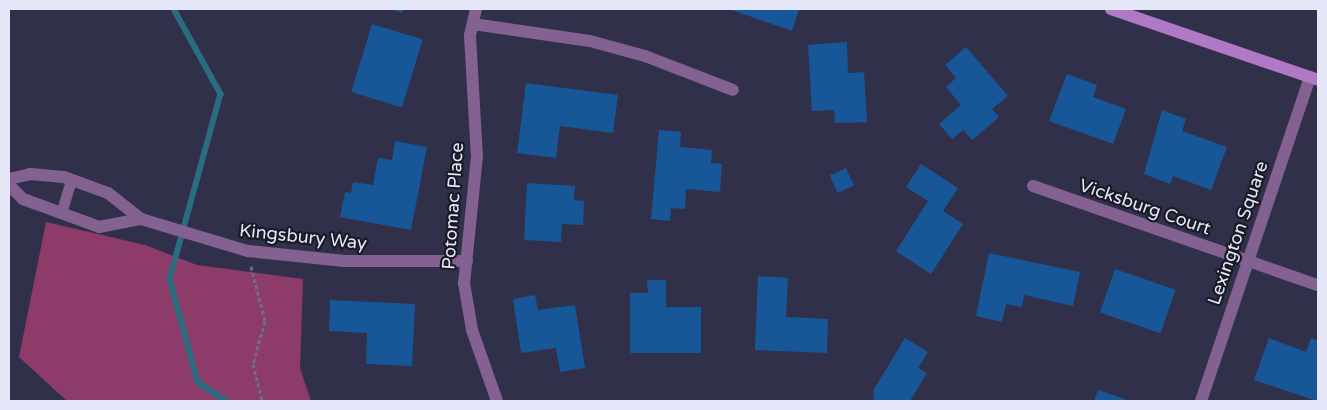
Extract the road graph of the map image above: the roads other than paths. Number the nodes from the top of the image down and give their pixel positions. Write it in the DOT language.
graph roads {
  1 [pos="476,9"];
  2 [pos="1111,9"];
  3 [pos="473,24"];
  4 [pos="1314,79"];
  5 [pos="733,90"];
  6 [pos="9,179"];
  7 [pos="71,180"];
  8 [pos="9,185"];
  9 [pos="1033,186"];
  10 [pos="60,213"];
  11 [pos="141,219"];
  12 [pos="1246,260"];
  13 [pos="466,261"];
  14 [pos="1318,285"];
  15 [pos="497,401"];
  16 [pos="1200,401"];
  1 -- 3 [label="street, Potomac Place"];
  2 -- 4 [label="main road"];
  3 -- 5 [label="street"];
  3 -- 13 [label="street, Potomac Place"];
  4 -- 12 [label="street, Lexington Square"];
  6 -- 7 [label="street, Kingsbury Way"];
  7 -- 10 [label="lane"];
  7 -- 11 [label="street, Kingsbury Way"];
  8 -- 10 [label="street, Kingsbury Way"];
  9 -- 12 [label="street, Vicksburg Court"];
  10 -- 11 [label="street, Kingsbury Way"];
  11 -- 13 [label="street, Kingsbury Way"];
  12 -- 14 [label="street, Vicksburg Court"];
  12 -- 16 [label="street, Lexington Square"];
  13 -- 15 [label="street, Potomac Place"];
}
